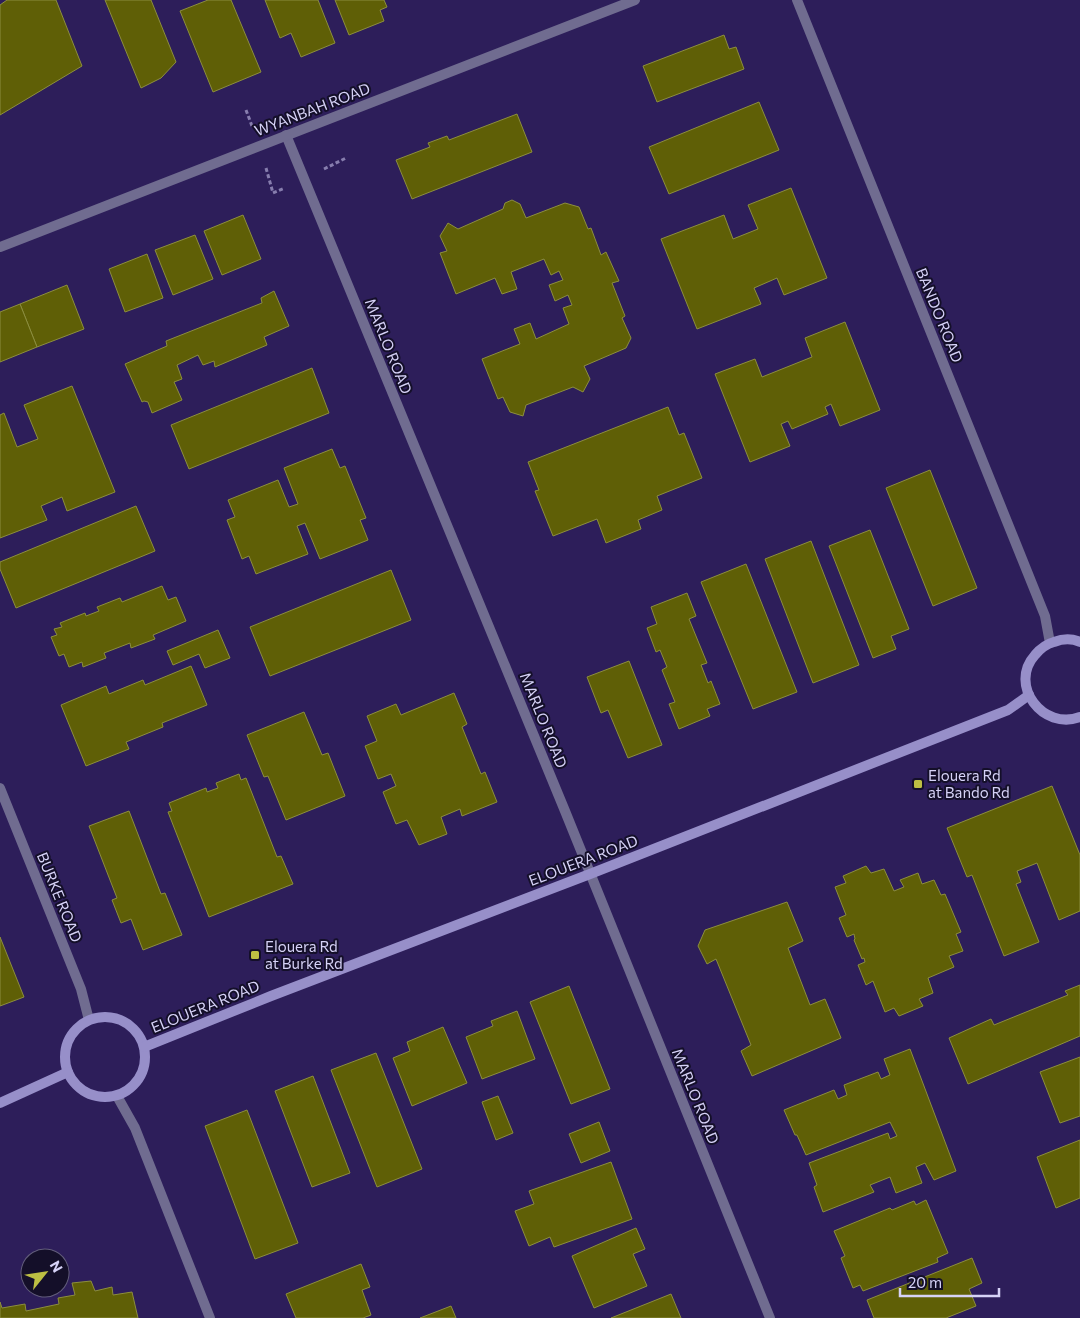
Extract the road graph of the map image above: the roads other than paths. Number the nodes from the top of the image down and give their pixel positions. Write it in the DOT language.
graph roads {
  1 [pos="635,0"];
  2 [pos="797,0"];
  3 [pos="286,135"];
  4 [pos="0,247"];
  5 [pos="1050,642"];
  6 [pos="1080,642"];
  7 [pos="1029,695"];
  8 [pos="1079,719"];
  9 [pos="0,788"];
  10 [pos="590,874"];
  11 [pos="90,1020"];
  12 [pos="144,1047"];
  13 [pos="68,1072"];
  14 [pos="117,1096"];
  15 [pos="0,1102"];
  16 [pos="210,1318"];
  17 [pos="770,1318"];
  1 -- 3 [label="street, WYANBAH ROAD"];
  2 -- 5 [label="street, BANDO ROAD"];
  3 -- 4 [label="street, WYANBAH ROAD"];
  3 -- 10 [label="street, MARLO ROAD"];
  5 -- 6 [label="street"];
  5 -- 7 [label="street"];
  7 -- 8 [label="street"];
  7 -- 10 [label="street, ELOUERA ROAD"];
  9 -- 11 [label="street, BURKE ROAD"];
  10 -- 12 [label="street, ELOUERA ROAD"];
  10 -- 17 [label="street, MARLO ROAD"];
  11 -- 12 [label="street"];
  11 -- 13 [label="street"];
  12 -- 14 [label="street"];
  13 -- 14 [label="street"];
  13 -- 15 [label="street"];
  14 -- 16 [label="street"];
}
